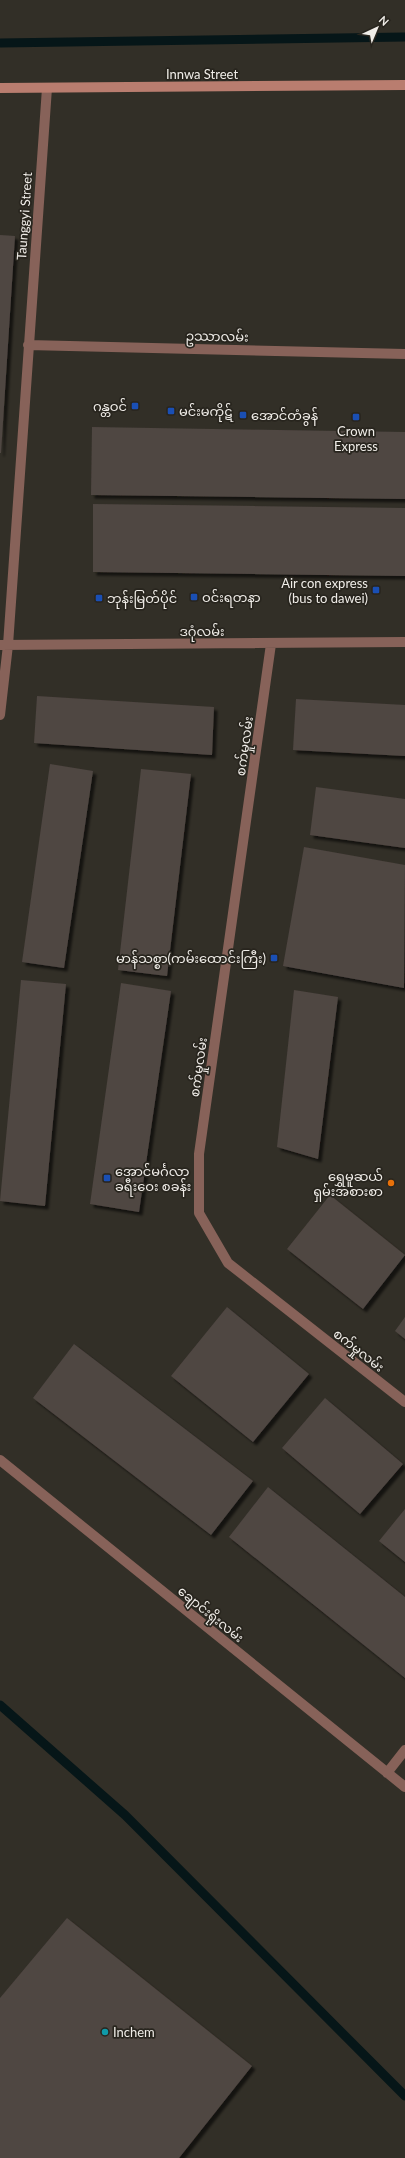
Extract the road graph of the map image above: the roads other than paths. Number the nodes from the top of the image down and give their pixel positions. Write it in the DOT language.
graph roads {
  1 [pos="405,86"];
  2 [pos="0,88"];
  3 [pos="47,88"];
  4 [pos="28,345"];
  5 [pos="405,354"];
  6 [pos="405,642"];
  7 [pos="271,644"];
  8 [pos="4,645"];
  9 [pos="0,715"];
  10 [pos="405,1402"];
  11 [pos="0,1460"];
  12 [pos="405,1750"];
  13 [pos="387,1773"];
  14 [pos="405,1787"];
  1 -- 3 [label="street, Innwa Street"];
  2 -- 3 [label="street, Innwa Street"];
  3 -- 4 [label="lane, Taunggyi Street"];
  4 -- 5 [label="lane, ဥဿာလမ်း"];
  4 -- 8 [label="lane, Taunggyi Street"];
  6 -- 7 [label="lane, ဒဂုံလမ်း"];
  7 -- 8 [label="lane, ဒဂုံလမ်း"];
  7 -- 10 [label="lane, စက်မှုလမ်း"];
  8 -- 9 [label="lane, Taunggyi Street"];
  11 -- 13 [label="lane, ချောင်းရိုးလမ်း"];
  12 -- 13 [label="lane"];
  13 -- 14 [label="lane, ချောင်းရိုးလမ်း"];
}
